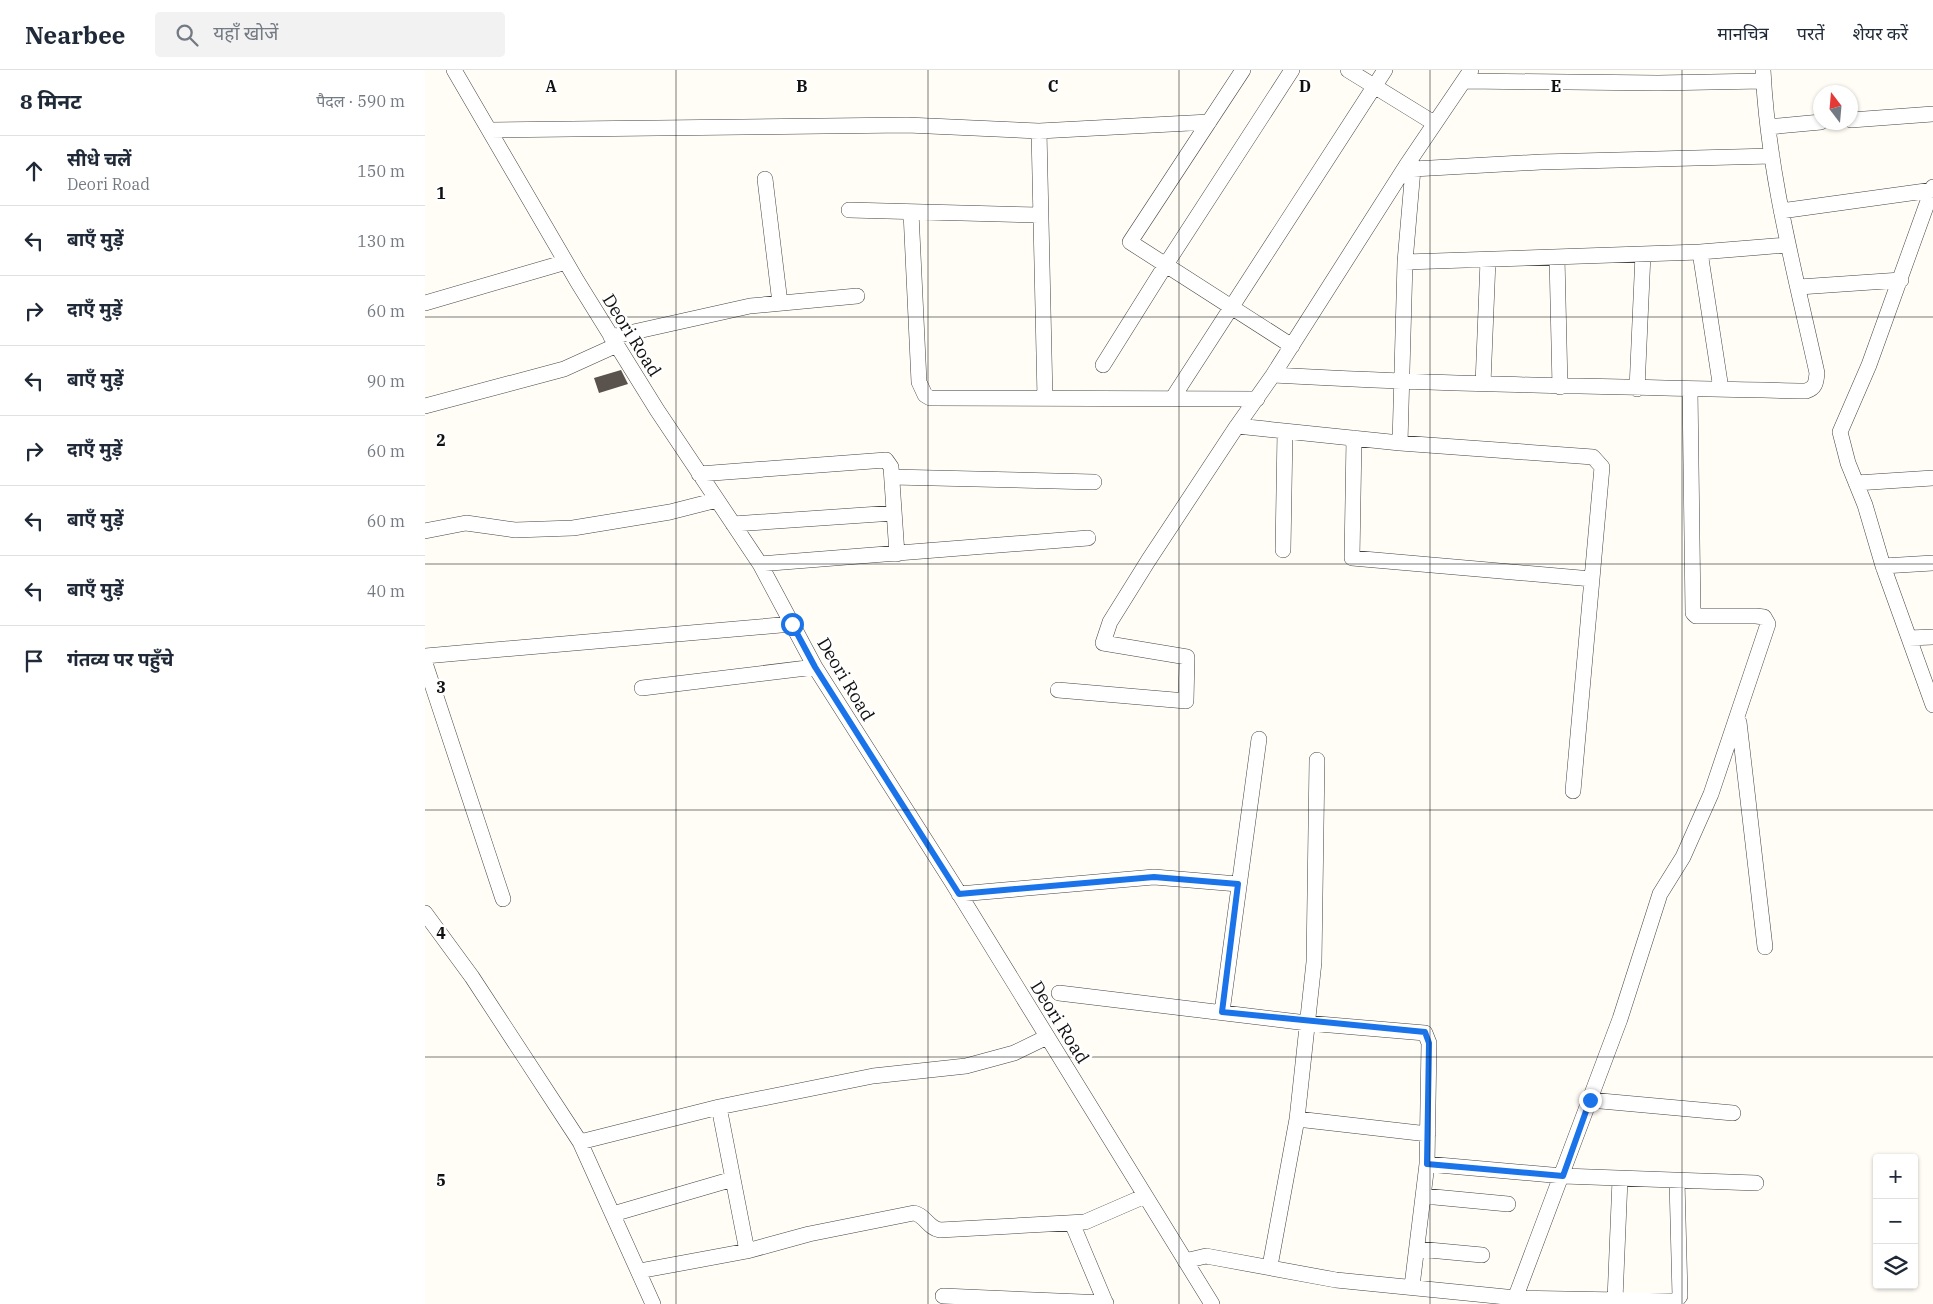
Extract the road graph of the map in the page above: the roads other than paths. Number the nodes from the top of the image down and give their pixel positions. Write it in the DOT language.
graph roads {
  1 [pos="454,70"];
  2 [pos="1243,70"];
  3 [pos="1292,70"];
  4 [pos="1348,70"];
  5 [pos="1385,70"];
  6 [pos="1467,75"];
  7 [pos="1763,75"];
  8 [pos="1373,86"];
  9 [pos="1933,114"];
  10 [pos="1858,119"];
  11 [pos="1209,122"];
  12 [pos="1435,123"];
  13 [pos="1813,123"];
  14 [pos="1768,127"];
  15 [pos="490,130"];
  16 [pos="1039,131"];
  17 [pos="1772,156"];
  18 [pos="1409,168"];
  19 [pos="765,179"];
  20 [pos="1933,189"];
  21 [pos="849,210"];
  22 [pos="1781,210"];
  23 [pos="911,212"];
  24 [pos="1039,215"];
  25 [pos="1787,245"];
  26 [pos="1700,252"];
  27 [pos="1643,254"];
  28 [pos="1557,257"];
  29 [pos="1488,260"];
  30 [pos="566,262"];
  31 [pos="1405,262"];
  32 [pos="1165,266"];
  33 [pos="1901,280"];
  34 [pos="1799,287"];
  35 [pos="857,296"];
  36 [pos="425,303"];
  37 [pos="780,303"];
  38 [pos="1231,306"];
  39 [pos="614,341"];
  40 [pos="1292,346"];
  41 [pos="1103,365"];
  42 [pos="1273,375"];
  43 [pos="1401,382"];
  44 [pos="1483,384"];
  45 [pos="1560,387"];
  46 [pos="1637,389"];
  47 [pos="1691,389"];
  48 [pos="1721,389"];
  49 [pos="1045,398"];
  50 [pos="1257,398"];
  51 [pos="1172,399"];
  52 [pos="425,406"];
  53 [pos="1237,426"];
  54 [pos="1285,432"];
  55 [pos="1354,438"];
  56 [pos="1400,443"];
  57 [pos="699,474"];
  58 [pos="892,477"];
  59 [pos="1933,478"];
  60 [pos="1093,482"];
  61 [pos="1856,483"];
  62 [pos="717,500"];
  63 [pos="894,513"];
  64 [pos="733,524"];
  65 [pos="425,531"];
  66 [pos="1088,538"];
  67 [pos="1283,550"];
  68 [pos="897,554"];
  69 [pos="760,564"];
  70 [pos="1933,564"];
  71 [pos="1883,566"];
  72 [pos="1592,579"];
  73 [pos="792,624"];
  74 [pos="1933,637"];
  75 [pos="1909,638"];
  76 [pos="425,656"];
  77 [pos="425,663"];
  78 [pos="815,667"];
  79 [pos="642,688"];
  80 [pos="1058,690"];
  81 [pos="1933,705"];
  82 [pos="1738,718"];
  83 [pos="1259,739"];
  84 [pos="1317,760"];
  85 [pos="1573,791"];
  86 [pos="1238,884"];
  87 [pos="959,894"];
  88 [pos="503,898"];
  89 [pos="425,913"];
  90 [pos="1765,947"];
  91 [pos="1059,993"];
  92 [pos="1222,1012"];
  93 [pos="1307,1022"];
  94 [pos="1047,1037"];
  95 [pos="1590,1100"];
  96 [pos="719,1107"];
  97 [pos="1733,1112"];
  98 [pos="1297,1119"];
  99 [pos="1428,1134"];
  100 [pos="580,1142"];
  101 [pos="1427,1164"];
  102 [pos="1563,1176"];
  103 [pos="733,1178"];
  104 [pos="1619,1178"];
  105 [pos="1677,1181"];
  106 [pos="1756,1183"];
  107 [pos="1145,1196"];
  108 [pos="1424,1196"];
  109 [pos="1508,1204"];
  110 [pos="613,1214"];
  111 [pos="1072,1223"];
  112 [pos="1418,1250"];
  113 [pos="747,1251"];
  114 [pos="1482,1256"];
  115 [pos="1185,1261"];
  116 [pos="1270,1266"];
  117 [pos="639,1271"];
  118 [pos="1412,1286"];
  119 [pos="943,1296"];
  120 [pos="1615,1300"];
  121 [pos="1515,1301"];
  122 [pos="653,1304"];
  123 [pos="1106,1304"];
  124 [pos="1212,1304"];
  1 -- 15 [label="street, Deori Road"];
  2 -- 11 [label="street"];
  3 -- 32 [label="street"];
  4 -- 8 [label="street"];
  5 -- 8 [label="street"];
  6 -- 7 [label="street"];
  6 -- 12 [label="street"];
  7 -- 14 [label="street"];
  8 -- 12 [label="street"];
  8 -- 38 [label="street"];
  9 -- 10 [label="street"];
  11 -- 16 [label="street"];
  11 -- 32 [label="street"];
  12 -- 18 [label="street"];
  13 -- 14 [label="street"];
  14 -- 17 [label="street"];
  15 -- 16 [label="street"];
  15 -- 30 [label="street, Deori Road"];
  16 -- 24 [label="street"];
  17 -- 18 [label="street"];
  17 -- 22 [label="street"];
  18 -- 31 [label="street"];
  18 -- 40 [label="street"];
  19 -- 37 [label="street"];
  20 -- 22 [label="street"];
  20 -- 33 [label="street"];
  21 -- 23 [label="street"];
  22 -- 25 [label="street"];
  23 -- 24 [label="street"];
  23 -- 49 [label="street"];
  24 -- 49 [label="street"];
  25 -- 26 [label="street"];
  25 -- 34 [label="street"];
  26 -- 27 [label="street"];
  26 -- 48 [label="street"];
  27 -- 28 [label="street"];
  27 -- 46 [label="street"];
  28 -- 29 [label="street"];
  28 -- 45 [label="street"];
  29 -- 31 [label="street"];
  29 -- 44 [label="street"];
  30 -- 36 [label="street"];
  30 -- 39 [label="street, Deori Road"];
  31 -- 43 [label="street"];
  32 -- 38 [label="street"];
  32 -- 41 [label="street"];
  33 -- 34 [label="street"];
  33 -- 61 [label="street"];
  34 -- 48 [label="street"];
  35 -- 37 [label="street"];
  37 -- 39 [label="street"];
  38 -- 40 [label="street"];
  38 -- 51 [label="street"];
  39 -- 52 [label="street"];
  39 -- 57 [label="street, Deori Road"];
  40 -- 42 [label="street"];
  42 -- 43 [label="street"];
  42 -- 50 [label="street"];
  43 -- 44 [label="street"];
  43 -- 56 [label="street"];
  44 -- 45 [label="street"];
  45 -- 46 [label="street"];
  46 -- 47 [label="street"];
  47 -- 48 [label="street"];
  47 -- 82 [label="street"];
  49 -- 51 [label="street"];
  50 -- 51 [label="street"];
  50 -- 53 [label="street"];
  53 -- 54 [label="street"];
  53 -- 80 [label="street"];
  54 -- 55 [label="street"];
  54 -- 67 [label="street"];
  55 -- 56 [label="street"];
  55 -- 72 [label="street"];
  56 -- 72 [label="street"];
  57 -- 58 [label="street"];
  57 -- 62 [label="street, Deori Road"];
  58 -- 60 [label="street"];
  58 -- 63 [label="street"];
  59 -- 61 [label="street"];
  61 -- 71 [label="street"];
  62 -- 64 [label="street, Deori Road"];
  62 -- 65 [label="street"];
  63 -- 64 [label="street"];
  63 -- 68 [label="street"];
  64 -- 69 [label="street, Deori Road"];
  66 -- 68 [label="street"];
  68 -- 69 [label="street"];
  69 -- 73 [label="street, Deori Road"];
  70 -- 71 [label="street"];
  71 -- 75 [label="street"];
  72 -- 85 [label="street"];
  73 -- 76 [label="street"];
  73 -- 78 [label="street, Deori Road"];
  74 -- 75 [label="street"];
  75 -- 81 [label="street"];
  77 -- 88 [label="street"];
  78 -- 79 [label="street"];
  78 -- 87 [label="street, Deori Road"];
  82 -- 90 [label="street"];
  82 -- 95 [label="street"];
  83 -- 86 [label="street"];
  84 -- 93 [label="street"];
  86 -- 87 [label="street"];
  86 -- 92 [label="street"];
  87 -- 94 [label="street, Deori Road"];
  89 -- 100 [label="street"];
  91 -- 92 [label="street"];
  92 -- 93 [label="street"];
  93 -- 98 [label="street"];
  93 -- 99 [label="street"];
  94 -- 96 [label="street"];
  94 -- 107 [label="street, Deori Road"];
  95 -- 97 [label="street"];
  95 -- 102 [label="street"];
  96 -- 100 [label="street"];
  96 -- 103 [label="street"];
  98 -- 99 [label="street"];
  98 -- 116 [label="street"];
  99 -- 101 [label="street"];
  100 -- 110 [label="street"];
  101 -- 102 [label="street"];
  101 -- 108 [label="street"];
  102 -- 104 [label="street"];
  102 -- 121 [label="street"];
  103 -- 110 [label="street"];
  103 -- 113 [label="street"];
  104 -- 105 [label="street"];
  104 -- 120 [label="street"];
  105 -- 106 [label="street"];
  105 -- 120 [label="street"];
  107 -- 111 [label="street"];
  107 -- 115 [label="street, Deori Road"];
  108 -- 109 [label="street"];
  108 -- 112 [label="street"];
  110 -- 117 [label="street"];
  111 -- 113 [label="street"];
  111 -- 123 [label="street"];
  112 -- 114 [label="street"];
  112 -- 118 [label="street"];
  113 -- 117 [label="street"];
  115 -- 116 [label="street"];
  115 -- 124 [label="street, Deori Road"];
  116 -- 118 [label="street"];
  117 -- 122 [label="street"];
  118 -- 121 [label="street"];
  119 -- 123 [label="street"];
  120 -- 121 [label="street"];
}
